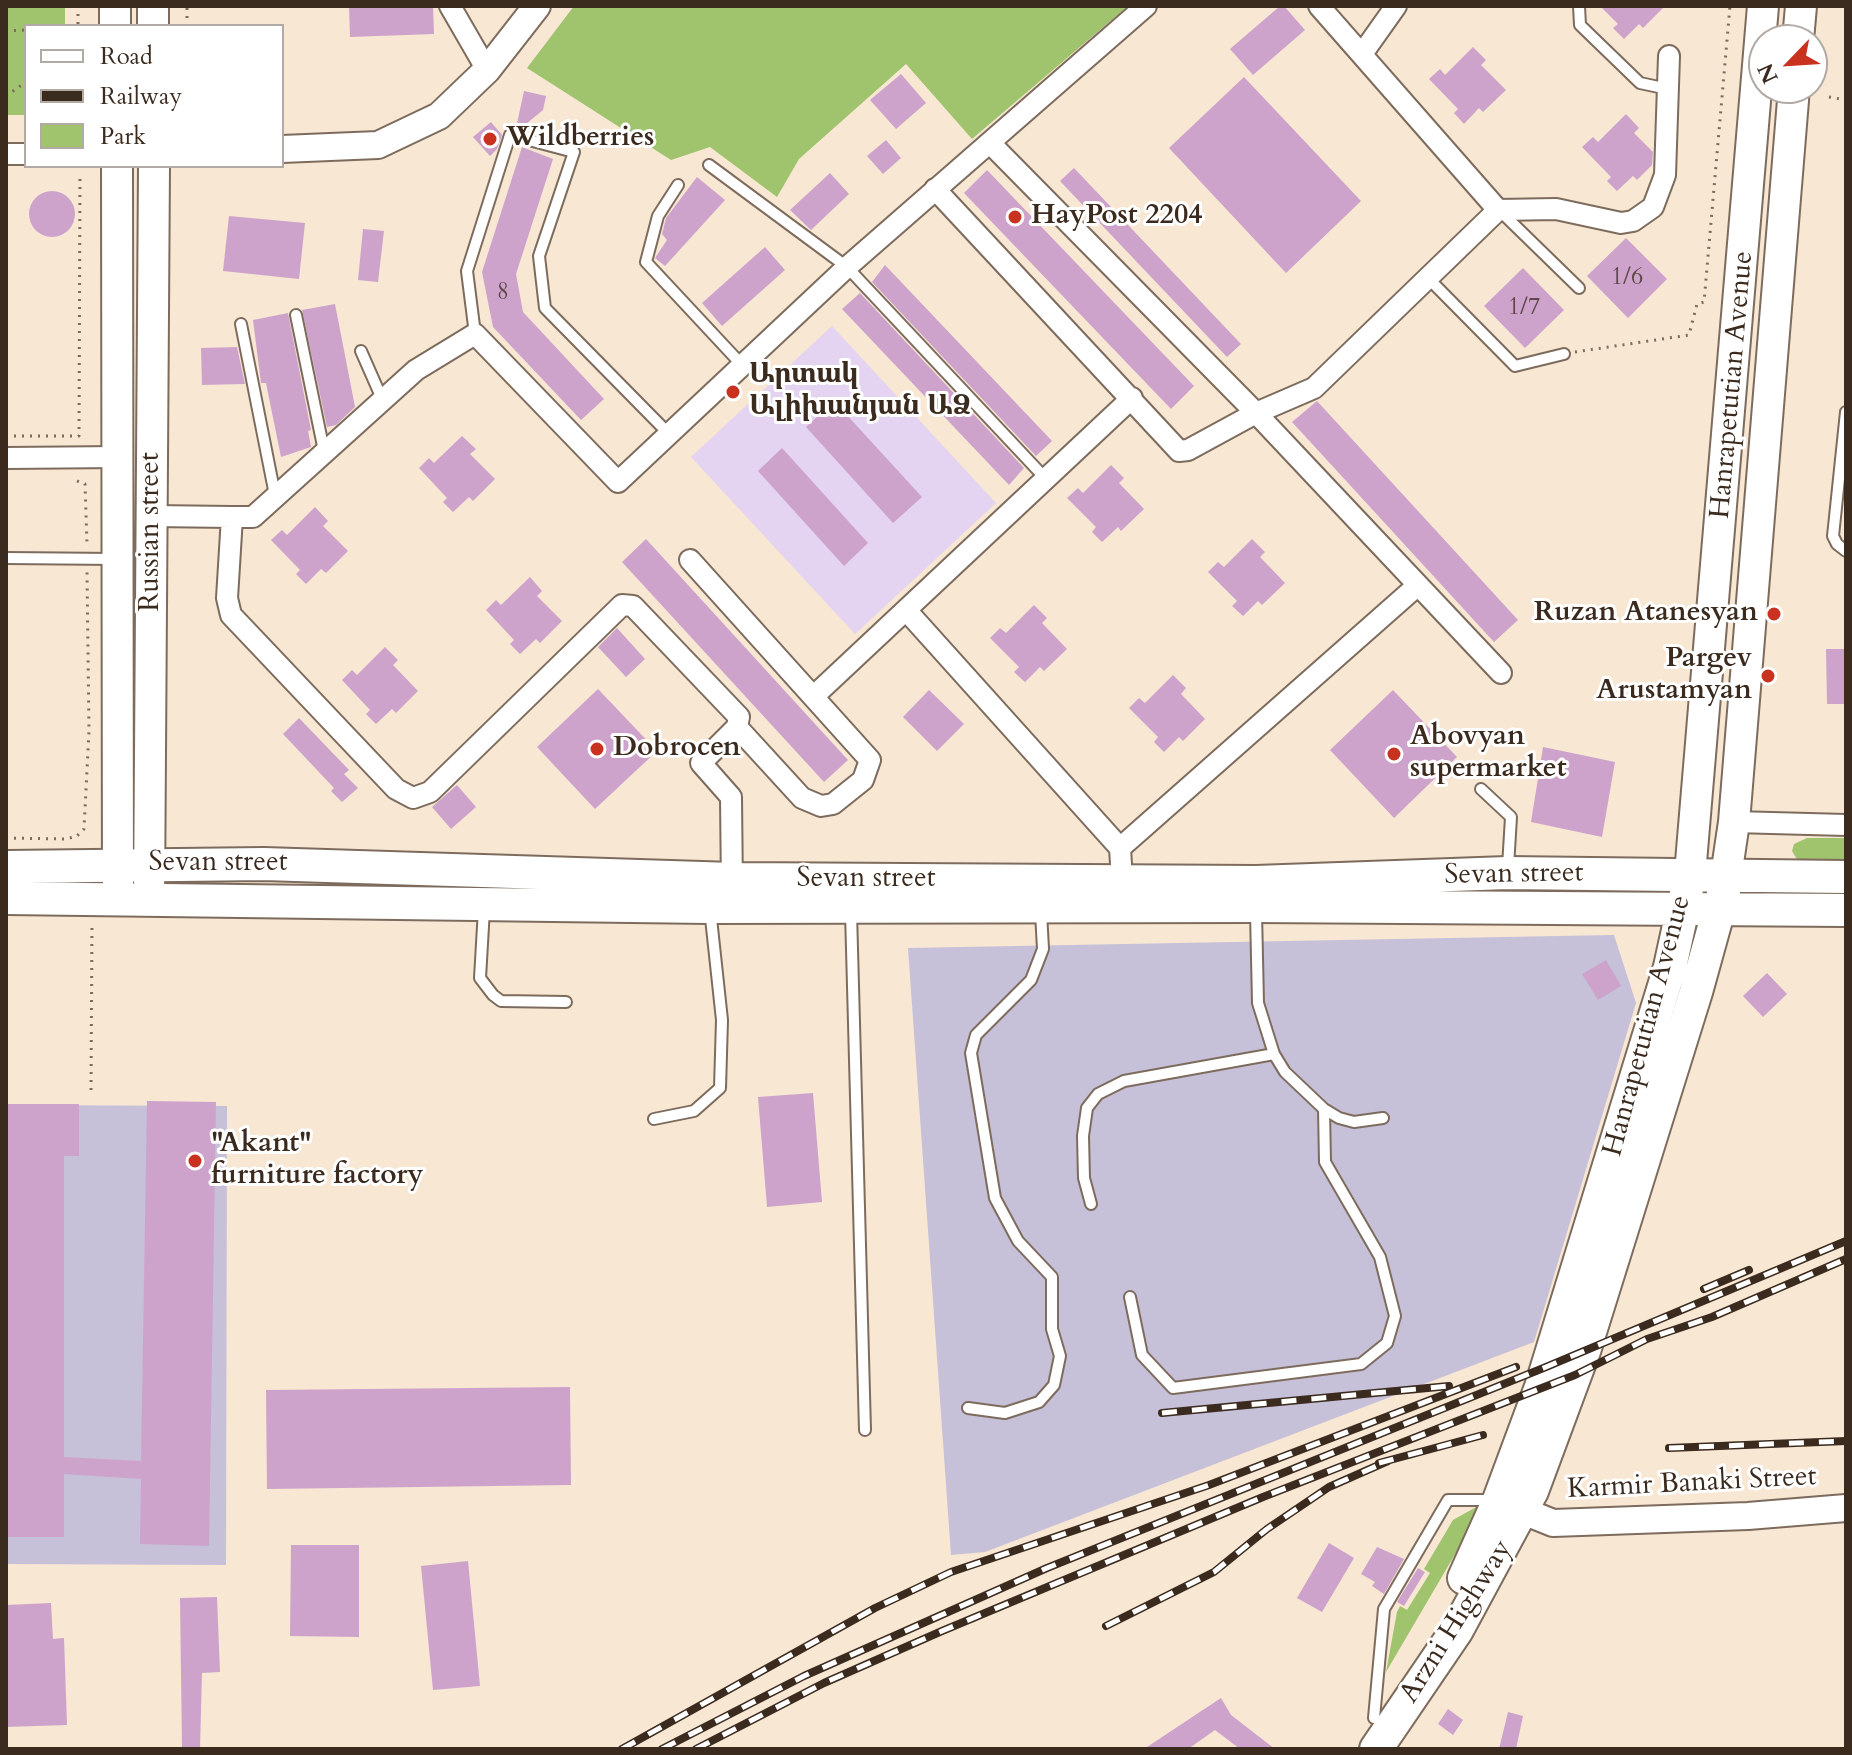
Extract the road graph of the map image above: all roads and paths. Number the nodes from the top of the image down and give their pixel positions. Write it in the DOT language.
graph roads {
  1 [pos="450,6"];
  2 [pos="537,6"];
  3 [pos="1146,6"];
  4 [pos="1319,6"];
  5 [pos="1396,6"];
  6 [pos="1579,6"];
  7 [pos="1730,6"];
  8 [pos="1763,6"];
  9 [pos="1362,54"];
  10 [pos="1669,56"];
  11 [pos="487,70"];
  12 [pos="24,83"];
  13 [pos="1668,89"];
  14 [pos="6,96"];
  15 [pos="1829,97"];
  16 [pos="1846,100"];
  17 [pos="1793,104"];
  18 [pos="990,143"];
  19 [pos="284,149"];
  20 [pos="709,165"];
  21 [pos="117,168"];
  22 [pos="154,168"];
  23 [pos="80,173"];
  24 [pos="678,185"];
  25 [pos="935,189"];
  26 [pos="1498,210"];
  27 [pos="847,267"];
  28 [pos="1428,278"];
  29 [pos="1579,288"];
  30 [pos="296,315"];
  31 [pos="241,324"];
  32 [pos="475,334"];
  33 [pos="361,351"];
  34 [pos="1564,354"];
  35 [pos="742,365"];
  36 [pos="1132,398"];
  37 [pos="383,401"];
  38 [pos="1846,412"];
  39 [pos="1256,413"];
  40 [pos="669,434"];
  41 [pos="6,436"];
  42 [pos="324,453"];
  43 [pos="120,457"];
  44 [pos="6,458"];
  45 [pos="1046,479"];
  46 [pos="77,481"];
  47 [pos="275,497"];
  48 [pos="152,516"];
  49 [pos="232,517"];
  50 [pos="1846,551"];
  51 [pos="6,558"];
  52 [pos="87,558"];
  53 [pos="120,559"];
  54 [pos="690,560"];
  55 [pos="1418,585"];
  56 [pos="906,610"];
  57 [pos="1501,673"];
  58 [pos="814,696"];
  59 [pos="737,727"];
  60 [pos="1481,789"];
  61 [pos="1734,822"];
  62 [pos="1846,825"];
  63 [pos="6,838"];
  64 [pos="1120,848"];
  65 [pos="134,865"];
  66 [pos="6,867"];
  67 [pos="1507,873"];
  68 [pos="1690,874"];
  69 [pos="1726,876"];
  70 [pos="1846,877"];
  71 [pos="1122,881"];
  72 [pos="1256,894"];
  73 [pos="725,897"];
  74 [pos="6,898"];
  75 [pos="133,898"];
  76 [pos="485,903"];
  77 [pos="850,906"];
  78 [pos="1041,907"];
  79 [pos="1683,908"];
  80 [pos="1721,910"];
  81 [pos="1846,910"];
  82 [pos="89,923"];
  83 [pos="566,1002"];
  84 [pos="1274,1054"];
  85 [pos="91,1090"];
  86 [pos="1324,1109"];
  87 [pos="1383,1118"];
  88 [pos="654,1119"];
  89 [pos="1091,1204"];
  90 [pos="1130,1297"];
  91 [pos="968,1408"];
  92 [pos="865,1430"];
  93 [pos="1518,1501"];
  94 [pos="1846,1508"];
  95 [pos="1375,1733"];
  96 [pos="1351,1749"];
  1 -- 11 [label="street"];
  2 -- 11 [label="street"];
  3 -- 18 [label="street"];
  4 -- 9 [label="street"];
  5 -- 9 [label="street"];
  6 -- 13 [label="lane"];
  7 -- 34 [label="path"];
  8 -- 68 [label="main road, Hanrapetutian Avenue"];
  9 -- 26 [label="street"];
  10 -- 13 [label="street"];
  11 -- 19 [label="street"];
  12 -- 14 [label="path"];
  13 -- 26 [label="street"];
  15 -- 16 [label="path"];
  17 -- 61 [label="main road, Hanrapetutian Avenue"];
  18 -- 25 [label="street"];
  18 -- 39 [label="street"];
  20 -- 27 [label="lane"];
  21 -- 43 [label="main road, Russian street"];
  22 -- 48 [label="main road, Russian street"];
  23 -- 41 [label="path"];
  24 -- 35 [label="lane"];
  25 -- 27 [label="street"];
  25 -- 36 [label="street"];
  26 -- 28 [label="street"];
  26 -- 29 [label="lane"];
  27 -- 35 [label="street"];
  27 -- 45 [label="lane"];
  28 -- 34 [label="lane"];
  28 -- 39 [label="street"];
  30 -- 42 [label="lane"];
  31 -- 47 [label="lane"];
  32 -- 37 [label="street"];
  32 -- 40 [label="street"];
  32 -- 40 [label="lane"];
  33 -- 37 [label="lane"];
  35 -- 40 [label="street"];
  36 -- 39 [label="street"];
  36 -- 45 [label="street"];
  37 -- 42 [label="street"];
  38 -- 50 [label="lane"];
  39 -- 55 [label="street"];
  42 -- 47 [label="street"];
  43 -- 44 [label="street"];
  43 -- 53 [label="main road, Russian street"];
  45 -- 56 [label="street"];
  46 -- 52 [label="path"];
  47 -- 49 [label="street"];
  48 -- 49 [label="street"];
  48 -- 65 [label="main road, Russian street"];
  49 -- 59 [label="street"];
  51 -- 52 [label="lane"];
  52 -- 53 [label="lane"];
  52 -- 63 [label="path"];
  53 -- 65 [label="main road, Russian street"];
  54 -- 58 [label="street"];
  55 -- 57 [label="street"];
  55 -- 64 [label="street"];
  56 -- 58 [label="street"];
  56 -- 64 [label="street"];
  58 -- 59 [label="street"];
  59 -- 73 [label="street"];
  60 -- 67 [label="lane"];
  61 -- 62 [label="street"];
  61 -- 69 [label="main road, Hanrapetutian Avenue"];
  64 -- 71 [label="street"];
  65 -- 66 [label="main road, Sevan street"];
  65 -- 73 [label="main road, Sevan street"];
  65 -- 75 [label="main road, Russian street"];
  67 -- 68 [label="main road, Sevan street"];
  67 -- 72 [label="main road, Sevan street"];
  68 -- 69 [label="main road, Sevan street"];
  68 -- 79 [label="main road, Hanrapetutian Avenue"];
  69 -- 70 [label="main road, Sevan street"];
  69 -- 80 [label="main road, Hanrapetutian Avenue"];
  71 -- 72 [label="main road, Sevan street"];
  71 -- 73 [label="main road, Sevan street"];
  72 -- 78 [label="main road, Sevan street"];
  72 -- 79 [label="main road, Sevan street"];
  72 -- 84 [label="lane"];
  73 -- 76 [label="main road, Sevan street"];
  73 -- 77 [label="main road, Sevan street"];
  73 -- 88 [label="lane"];
  74 -- 75 [label="main road, Sevan street"];
  75 -- 76 [label="main road, Sevan street"];
  76 -- 83 [label="lane"];
  77 -- 78 [label="main road, Sevan street"];
  77 -- 92 [label="lane"];
  78 -- 91 [label="lane"];
  79 -- 80 [label="main road, Sevan street"];
  79 -- 93 [label="main road, Hanrapetutian Avenue"];
  80 -- 81 [label="main road, Sevan street"];
  80 -- 93 [label="main road, Hanrapetutian Avenue"];
  82 -- 85 [label="path"];
  84 -- 86 [label="lane"];
  84 -- 89 [label="lane"];
  86 -- 87 [label="lane"];
  86 -- 90 [label="lane"];
  93 -- 94 [label="street, Karmir Banaki Street"];
  93 -- 95 [label="main road, Arzni Highway"];
  93 -- 95 [label="lane"];
  95 -- 96 [label="main road"];
}
